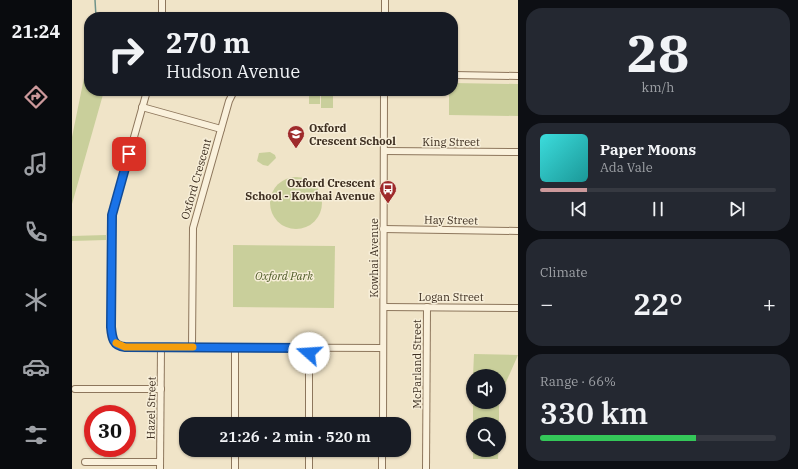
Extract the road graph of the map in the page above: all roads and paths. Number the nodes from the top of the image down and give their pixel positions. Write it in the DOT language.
graph roads {
  1 [pos="162,0"];
  2 [pos="385,0"];
  3 [pos="162,12"];
  4 [pos="385,12"];
  5 [pos="458,75"];
  6 [pos="518,76"];
  7 [pos="145,96"];
  8 [pos="232,96"];
  9 [pos="384,96"];
  10 [pos="142,107"];
  11 [pos="221,129"];
  12 [pos="384,151"];
  13 [pos="518,152"];
  14 [pos="384,229"];
  15 [pos="518,231"];
  16 [pos="384,307"];
  17 [pos="427,307"];
  18 [pos="518,308"];
  19 [pos="161,347"];
  20 [pos="192,347"];
  21 [pos="235,347"];
  22 [pos="309,348"];
  23 [pos="383,348"];
  24 [pos="75,388"];
  25 [pos="161,389"];
  26 [pos="235,417"];
  27 [pos="309,417"];
  28 [pos="383,417"];
  29 [pos="235,457"];
  30 [pos="309,457"];
  31 [pos="382,457"];
  32 [pos="85,462"];
  33 [pos="160,466"];
  34 [pos="235,469"];
  35 [pos="308,469"];
  36 [pos="382,469"];
  37 [pos="426,469"];
  1 -- 3 [label="street"];
  2 -- 4 [label="street"];
  5 -- 6 [label="street"];
  7 -- 10 [label="street"];
  8 -- 11 [label="street, Oxford Crescent"];
  9 -- 12 [label="street, Kowhai Avenue"];
  10 -- 11 [label="street"];
  10 -- 19 [label="street"];
  11 -- 20 [label="street, Oxford Crescent"];
  12 -- 13 [label="street, King Street"];
  12 -- 14 [label="street, Kowhai Avenue"];
  14 -- 15 [label="street, Hay Street"];
  14 -- 16 [label="street, Kowhai Avenue"];
  16 -- 17 [label="street, Logan Street"];
  16 -- 23 [label="street, Kowhai Avenue"];
  17 -- 18 [label="street, Logan Street"];
  17 -- 37 [label="street, McParland Street"];
  19 -- 20 [label="street"];
  19 -- 25 [label="street, Hazel Street"];
  20 -- 21 [label="street"];
  21 -- 22 [label="street"];
  21 -- 26 [label="street"];
  22 -- 23 [label="street"];
  22 -- 27 [label="street"];
  23 -- 28 [label="street, Kowhai Avenue"];
  24 -- 25 [label="street"];
  25 -- 33 [label="street, Hazel Street"];
  29 -- 34 [label="street"];
  30 -- 35 [label="street"];
  31 -- 36 [label="street"];
  32 -- 33 [label="street"];
}
